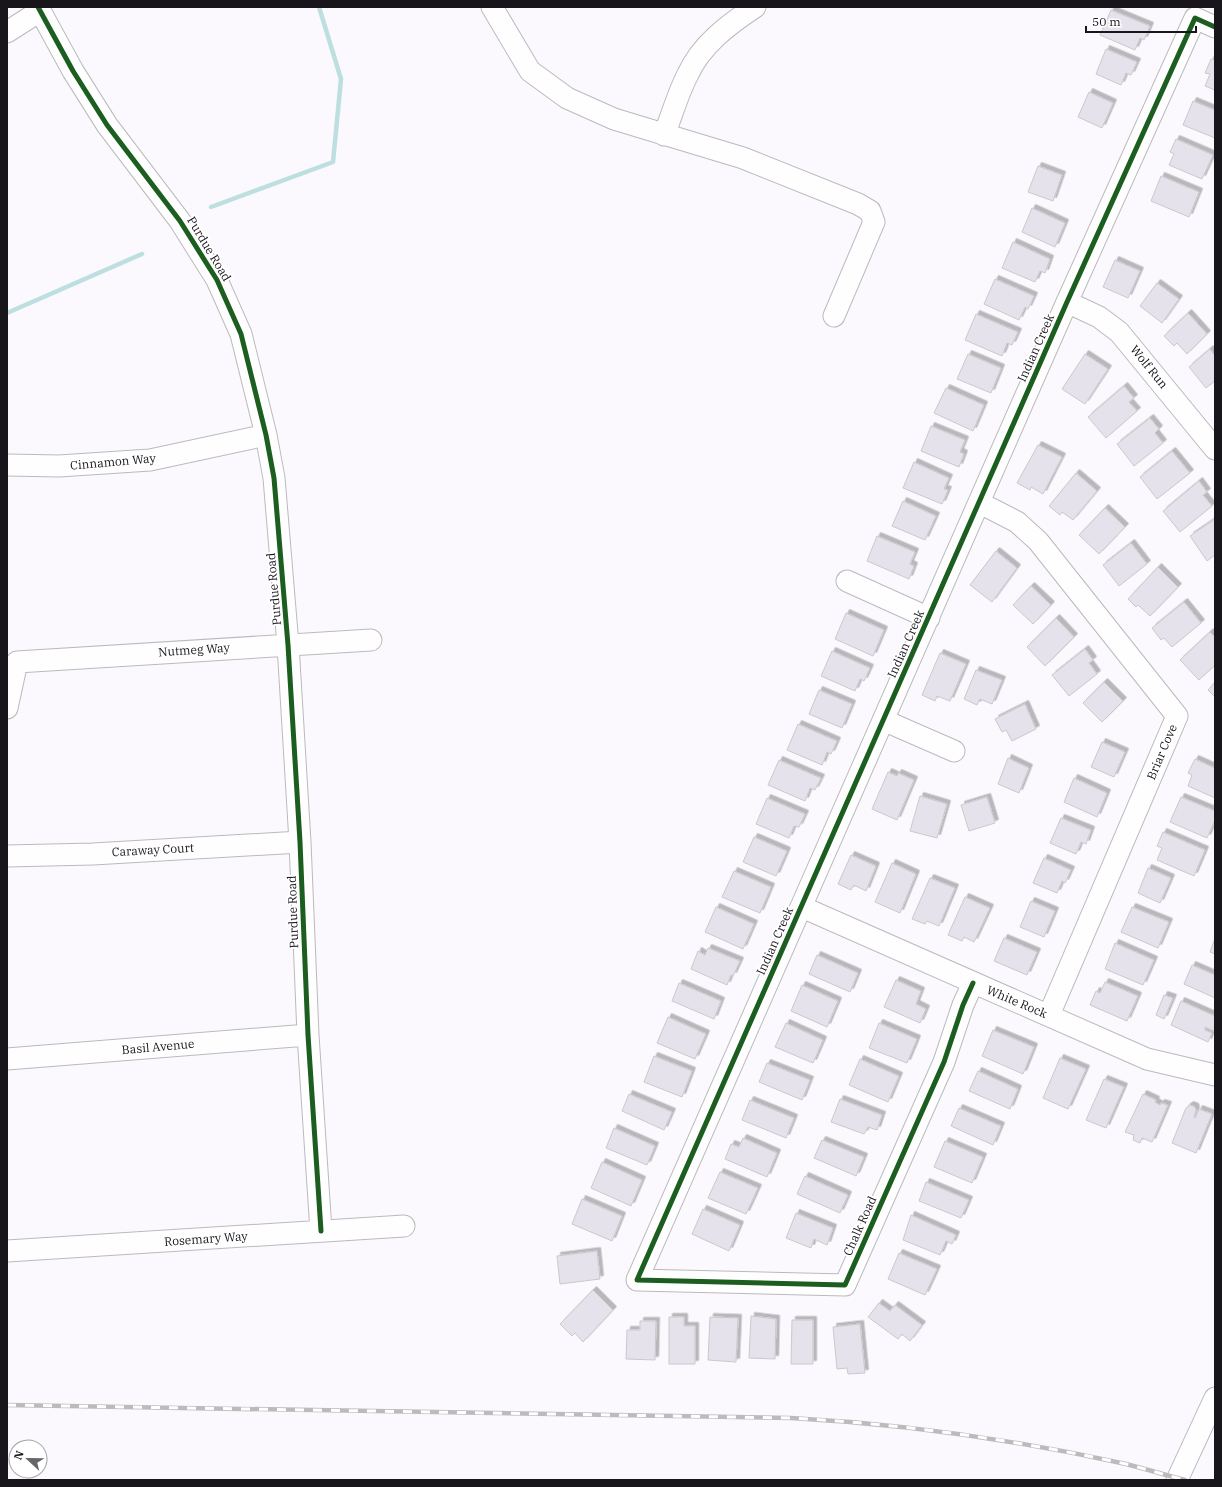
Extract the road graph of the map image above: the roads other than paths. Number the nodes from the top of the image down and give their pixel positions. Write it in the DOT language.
graph roads {
  1 [pos="492,7"];
  2 [pos="755,7"];
  3 [pos="39,9"];
  4 [pos="1215,27"];
  5 [pos="7,32"];
  6 [pos="664,135"];
  7 [pos="1067,302"];
  8 [pos="834,316"];
  9 [pos="266,435"];
  10 [pos="1215,449"];
  11 [pos="7,465"];
  12 [pos="980,503"];
  13 [pos="847,581"];
  14 [pos="929,618"];
  15 [pos="371,640"];
  16 [pos="288,645"];
  17 [pos="7,708"];
  18 [pos="883,720"];
  19 [pos="954,751"];
  20 [pos="300,842"];
  21 [pos="7,856"];
  22 [pos="802,907"];
  23 [pos="973,983"];
  24 [pos="1049,1015"];
  25 [pos="308,1035"];
  26 [pos="7,1059"];
  27 [pos="1215,1075"];
  28 [pos="404,1226"];
  29 [pos="321,1231"];
  30 [pos="7,1251"];
  31 [pos="637,1280"];
  32 [pos="1215,1398"];
  33 [pos="1177,1480"];
  1 -- 6 [label="street"];
  2 -- 6 [label="street"];
  3 -- 5 [label="street"];
  3 -- 9 [label="street, Purdue Road"];
  4 -- 7 [label="street, Indian Creek"];
  6 -- 8 [label="street"];
  7 -- 10 [label="street, Wolf Run"];
  7 -- 12 [label="street, Indian Creek"];
  9 -- 11 [label="street, Cinnamon Way"];
  9 -- 16 [label="street, Purdue Road"];
  12 -- 14 [label="street, Indian Creek"];
  12 -- 24 [label="street, Briar Cove"];
  13 -- 14 [label="street"];
  14 -- 18 [label="street, Indian Creek"];
  15 -- 16 [label="street, Nutmeg Way"];
  16 -- 17 [label="street, Nutmeg Way"];
  16 -- 20 [label="street, Purdue Road"];
  18 -- 19 [label="street"];
  18 -- 22 [label="street, Indian Creek"];
  20 -- 21 [label="street, Caraway Court"];
  20 -- 25 [label="street, Purdue Road"];
  22 -- 23 [label="street, White Rock"];
  22 -- 31 [label="street, Indian Creek"];
  23 -- 24 [label="street, White Rock"];
  23 -- 31 [label="street, Chalk Road"];
  24 -- 27 [label="street, White Rock"];
  25 -- 26 [label="street, Basil Avenue"];
  25 -- 29 [label="street, Purdue Road"];
  28 -- 29 [label="street, Rosemary Way"];
  29 -- 30 [label="street, Rosemary Way"];
  32 -- 33 [label="street"];
}
